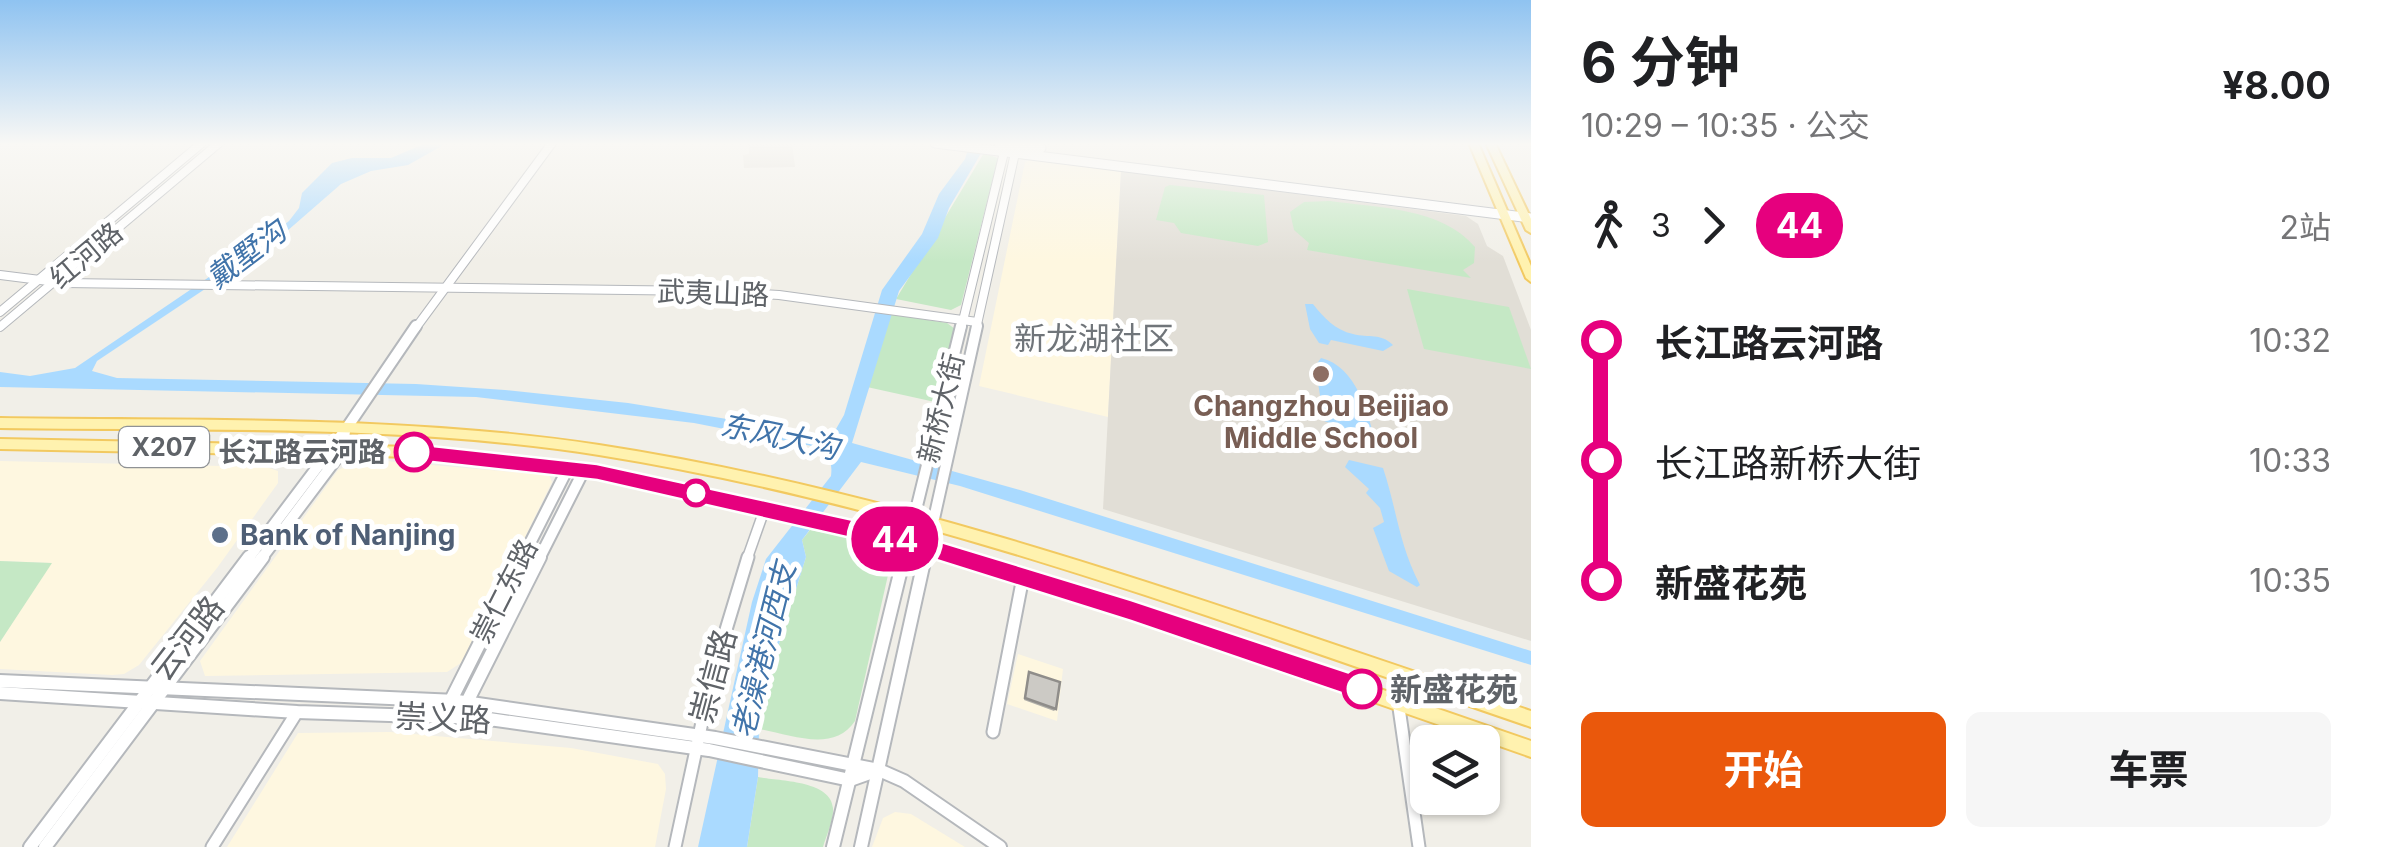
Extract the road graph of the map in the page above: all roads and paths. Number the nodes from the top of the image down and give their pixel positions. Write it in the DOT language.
graph roads {
  1 [pos="155,183"];
  2 [pos="172,183"];
  3 [pos="523,183"];
  4 [pos="998,183"];
  5 [pos="1001,183"];
  6 [pos="1278,183"];
  7 [pos="1490,183"];
  8 [pos="1511,183"];
  9 [pos="1502,212"];
  10 [pos="1528,215"];
  11 [pos="1531,230"];
  12 [pos="0,271"];
  13 [pos="40,278"];
  14 [pos="1531,278"];
  15 [pos="57,280"];
  16 [pos="446,286"];
  17 [pos="0,312"];
  18 [pos="964,319"];
  19 [pos="977,322"];
  20 [pos="0,327"];
  21 [pos="0,423"];
  22 [pos="346,429"];
  23 [pos="0,444"];
  24 [pos="336,450"];
  25 [pos="568,468"];
  26 [pos="584,470"];
  27 [pos="768,509"];
  28 [pos="914,518"];
  29 [pos="934,524"];
  30 [pos="908,542"];
  31 [pos="929,548"];
  32 [pos="1023,577"];
  33 [pos="0,682"];
  34 [pos="0,693"];
  35 [pos="151,694"];
  36 [pos="450,700"];
  37 [pos="1398,701"];
  38 [pos="467,702"];
  39 [pos="297,712"];
  40 [pos="444,716"];
  41 [pos="462,716"];
  42 [pos="1531,719"];
  43 [pos="993,732"];
  44 [pos="704,743"];
  45 [pos="1531,749"];
  46 [pos="879,770"];
  47 [pos="852,773"];
  48 [pos="30,847"];
  49 [pos="45,847"];
  50 [pos="212,847"];
  51 [pos="674,847"];
  52 [pos="833,847"];
  53 [pos="860,847"];
  54 [pos="1000,847"];
  55 [pos="1419,847"];
  1 -- 13 [label="street, 红河路"];
  2 -- 15 [label="street, 红河路"];
  3 -- 16 [label="street, 云河路"];
  4 -- 18 [label="street, 新桥大街"];
  5 -- 19 [label="street, 新桥大街"];
  6 -- 9 [label="main road"];
  7 -- 9 [label="main road"];
  8 -- 10 [label="main road"];
  9 -- 10 [label="main road"];
  9 -- 14 [label="main road"];
  10 -- 11 [label="main road"];
  12 -- 13 [label="street, 武夷山路"];
  13 -- 15 [label="street, 武夷山路"];
  13 -- 17 [label="street, 红河路"];
  15 -- 16 [label="street, 武夷山路"];
  15 -- 20 [label="street, 红河路"];
  16 -- 18 [label="street, 武夷山路"];
  16 -- 22 [label="street, 云河路"];
  18 -- 19 [label="street, 武夷山路"];
  18 -- 28 [label="street, 新桥大街"];
  19 -- 29 [label="street, 新桥大街"];
  21 -- 22 [label="main road, X207"];
  22 -- 24 [label="street, 云河路"];
  22 -- 28 [label="main road, X207"];
  23 -- 24 [label="main road, X207"];
  24 -- 25 [label="main road, X207"];
  24 -- 35 [label="street, 云河路"];
  25 -- 26 [label="main road, X207"];
  25 -- 36 [label="street, 崇仁东路"];
  26 -- 27 [label="main road, X207"];
  26 -- 38 [label="street, 崇仁东路"];
  27 -- 30 [label="main road"];
  27 -- 44 [label="street, 崇信路"];
  28 -- 29 [label="main road"];
  28 -- 30 [label="street, 新桥大街"];
  29 -- 31 [label="street, 新桥大街"];
  29 -- 42 [label="main road"];
  30 -- 31 [label="main road"];
  30 -- 47 [label="street, 新桥大街"];
  31 -- 32 [label="main road"];
  31 -- 46 [label="street, 新桥大街"];
  32 -- 37 [label="main road"];
  32 -- 43 [label="street"];
  33 -- 35 [label="street, 崇义路"];
  34 -- 35 [label="street, 崇义路"];
  35 -- 36 [label="street, 崇义路"];
  35 -- 39 [label="street, 崇义路"];
  35 -- 48 [label="street, 云河路"];
  35 -- 49 [label="street, 云河路"];
  36 -- 38 [label="street, 崇义路"];
  36 -- 40 [label="street, 崇仁东路"];
  37 -- 45 [label="main road"];
  37 -- 55 [label="street"];
  38 -- 41 [label="street, 崇仁东路"];
  38 -- 44 [label="street, 崇义路"];
  39 -- 40 [label="street, 崇义路"];
  39 -- 50 [label="street"];
  40 -- 41 [label="street, 崇义路"];
  41 -- 44 [label="street, 崇义路"];
  44 -- 47 [label="street, 崇义路"];
  44 -- 51 [label="street, 崇信路"];
  46 -- 47 [label="street"];
  46 -- 53 [label="street, 新桥大街"];
  46 -- 54 [label="street"];
  47 -- 52 [label="street, 新桥大街"];
}
